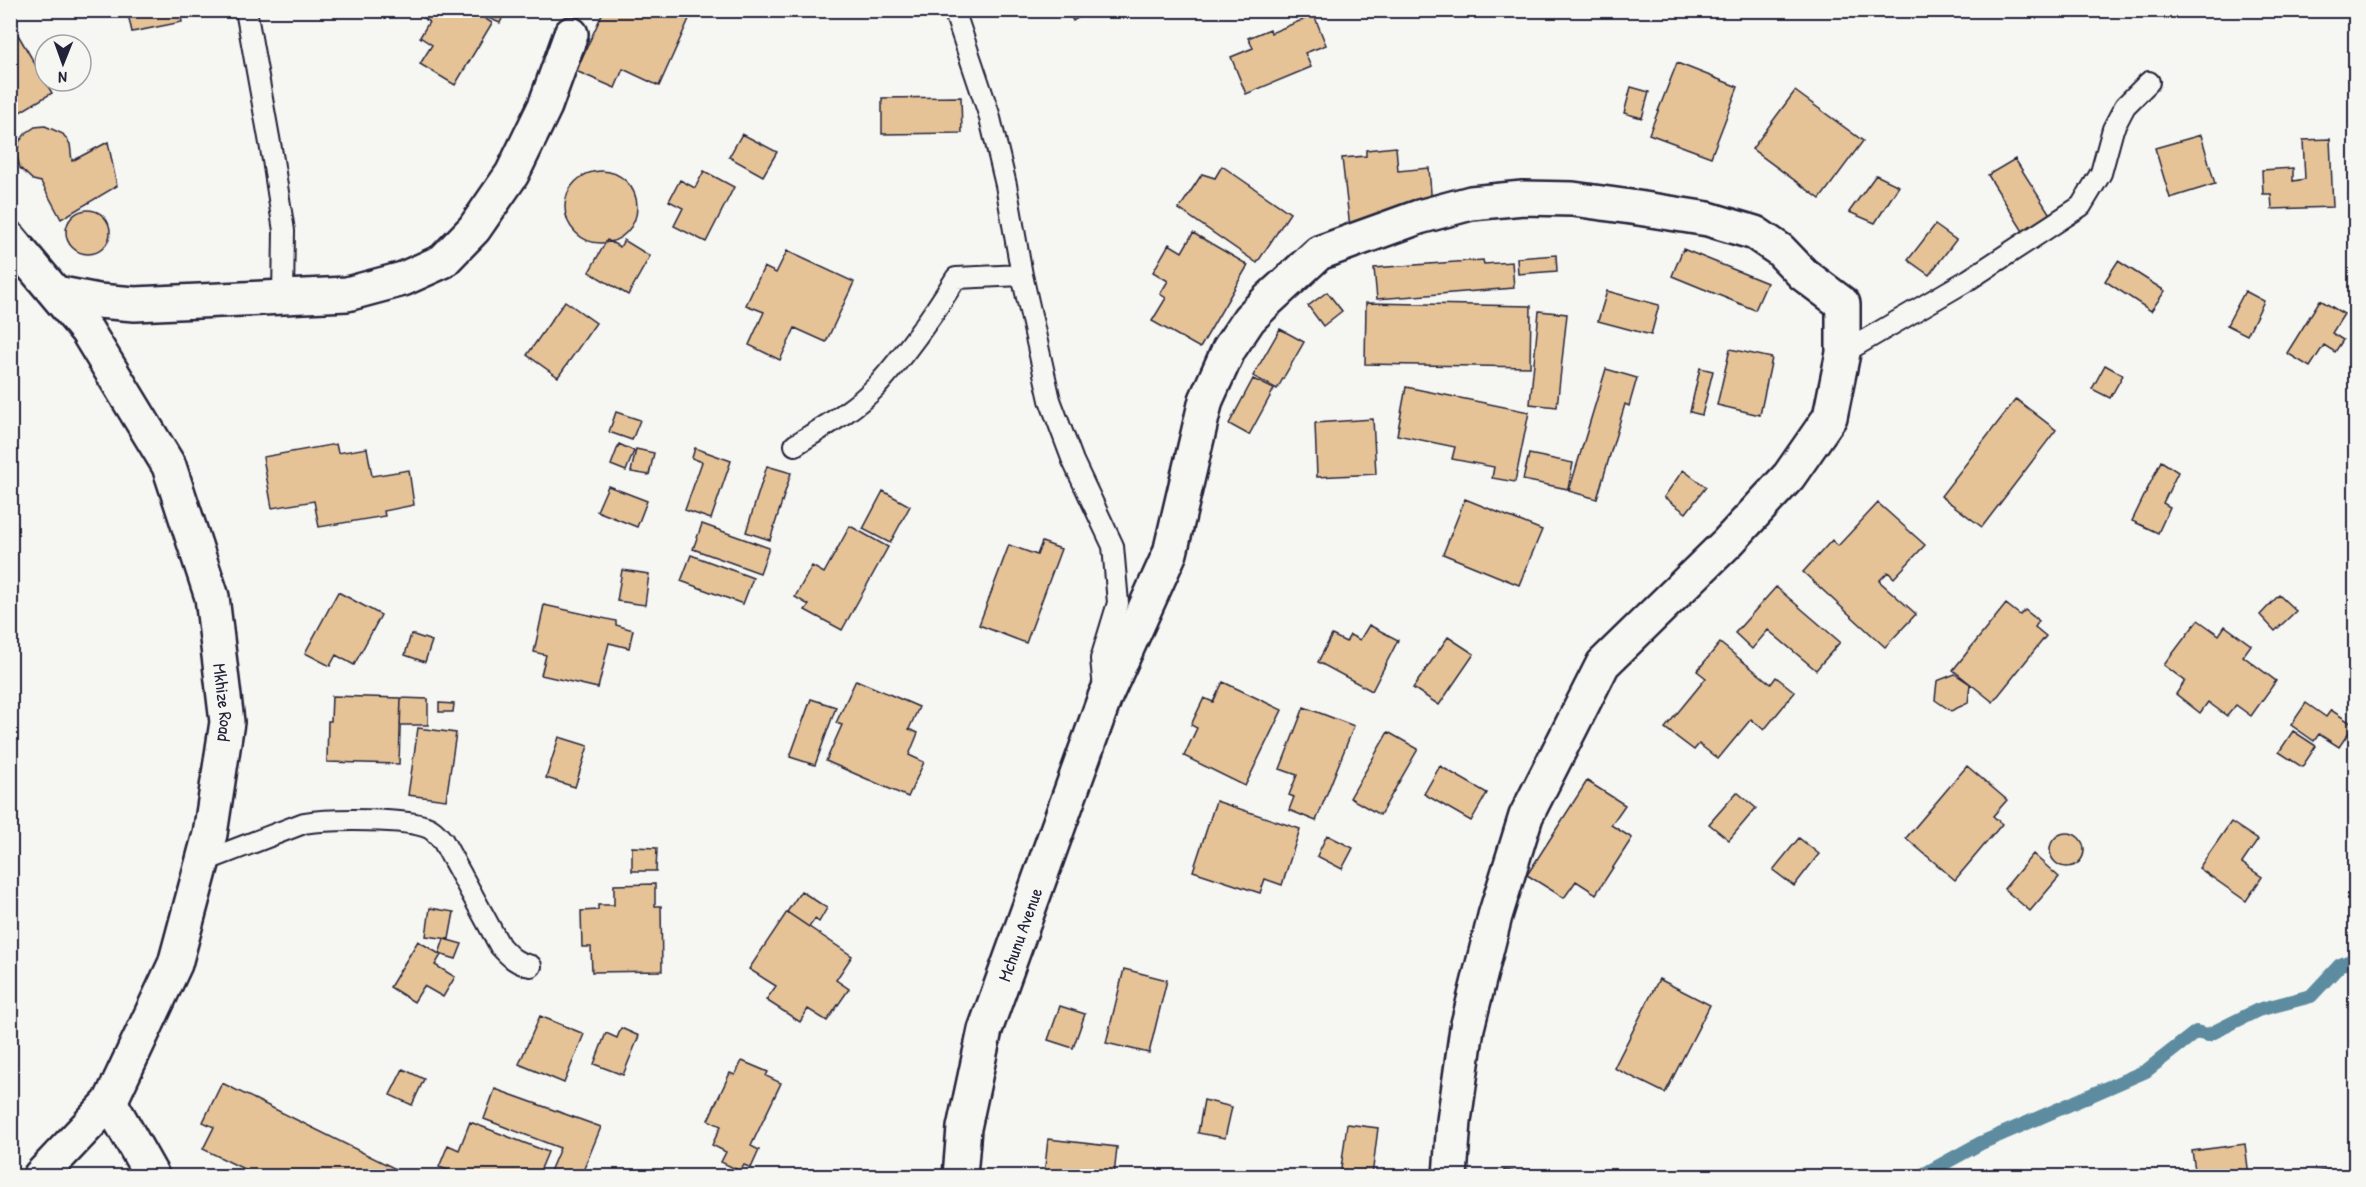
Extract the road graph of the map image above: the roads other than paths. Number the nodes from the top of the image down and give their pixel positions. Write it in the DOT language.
graph roads {
  1 [pos="246,10"];
  2 [pos="954,10"];
  3 [pos="571,34"];
  4 [pos="2150,82"];
  5 [pos="10,239"];
  6 [pos="1022,275"];
  7 [pos="56,292"];
  8 [pos="283,297"];
  9 [pos="1843,353"];
  10 [pos="795,445"];
  11 [pos="1105,697"];
  12 [pos="202,862"];
  13 [pos="531,966"];
  14 [pos="110,1102"];
  15 [pos="40,1176"];
  16 [pos="152,1176"];
  17 [pos="960,1176"];
  18 [pos="1450,1176"];
  1 -- 8 [label="lane"];
  2 -- 6 [label="lane"];
  3 -- 8 [label="street"];
  4 -- 9 [label="lane"];
  5 -- 7 [label="street, Mkhize Road"];
  6 -- 10 [label="lane"];
  6 -- 11 [label="lane"];
  7 -- 8 [label="street"];
  7 -- 12 [label="street, Mkhize Road"];
  9 -- 11 [label="street, Mchunu Avenue"];
  9 -- 18 [label="street"];
  11 -- 17 [label="street, Mchunu Avenue"];
  12 -- 13 [label="lane"];
  12 -- 14 [label="street, Mkhize Road"];
  14 -- 15 [label="street, Mkhize Road"];
  14 -- 16 [label="street"];
}
